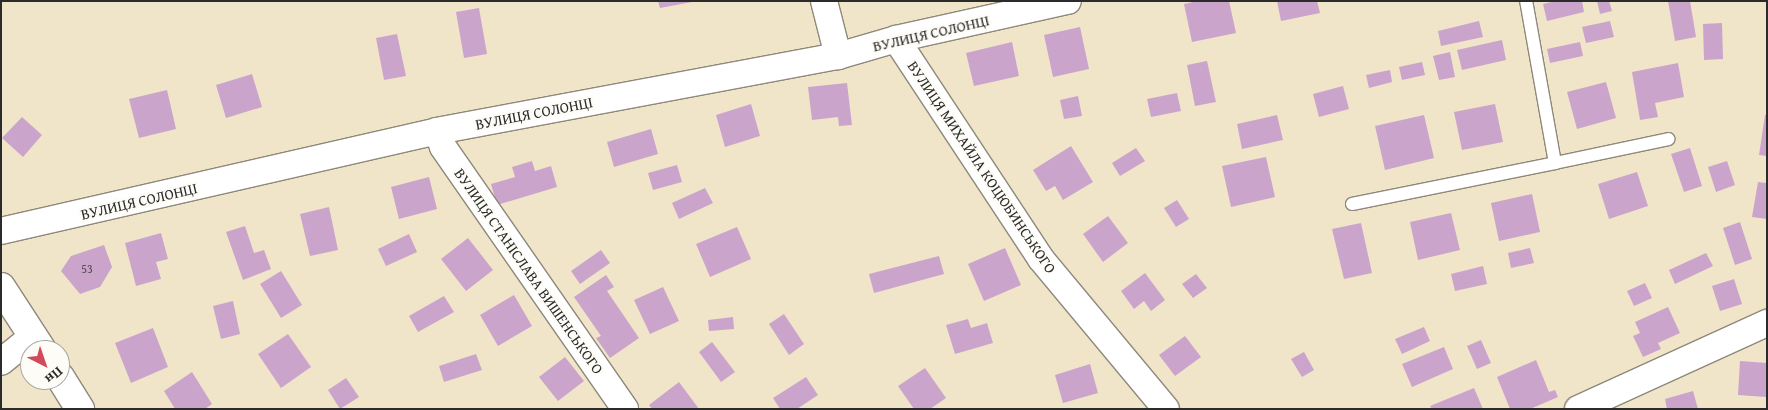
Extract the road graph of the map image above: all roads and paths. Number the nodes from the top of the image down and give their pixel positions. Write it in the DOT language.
graph roads {
  1 [pos="824,1"];
  2 [pos="1068,1"];
  3 [pos="1526,1"];
  4 [pos="896,40"];
  5 [pos="838,56"];
  6 [pos="436,131"];
  7 [pos="1669,139"];
  8 [pos="1555,162"];
  9 [pos="1352,204"];
  10 [pos="1,231"];
  11 [pos="1,287"];
  12 [pos="1767,324"];
  13 [pos="36,340"];
  14 [pos="20,352"];
  15 [pos="1,362"];
  16 [pos="68,390"];
  17 [pos="80,409"];
  18 [pos="625,409"];
  19 [pos="1166,409"];
  20 [pos="1578,409"];
  1 -- 5 [label="street"];
  2 -- 4 [label="street, ВУЛИЦЯ СОЛОНЦІ"];
  3 -- 8 [label="lane"];
  4 -- 5 [label="street, ВУЛИЦЯ СОЛОНЦІ"];
  4 -- 19 [label="street, ВУЛИЦЯ МИХАЙЛА КОЦЮБИНСЬКОГО"];
  5 -- 6 [label="street, ВУЛИЦЯ СОЛОНЦІ"];
  6 -- 10 [label="street, ВУЛИЦЯ СОЛОНЦІ"];
  6 -- 18 [label="street, ВУЛИЦЯ СТАНІСЛАВА ВИШЕНСЬКОГО"];
  7 -- 8 [label="lane"];
  8 -- 9 [label="lane"];
  11 -- 13 [label="main road"];
  12 -- 20 [label="street"];
  14 -- 15 [label="street"];
  16 -- 17 [label="main road"];
}
